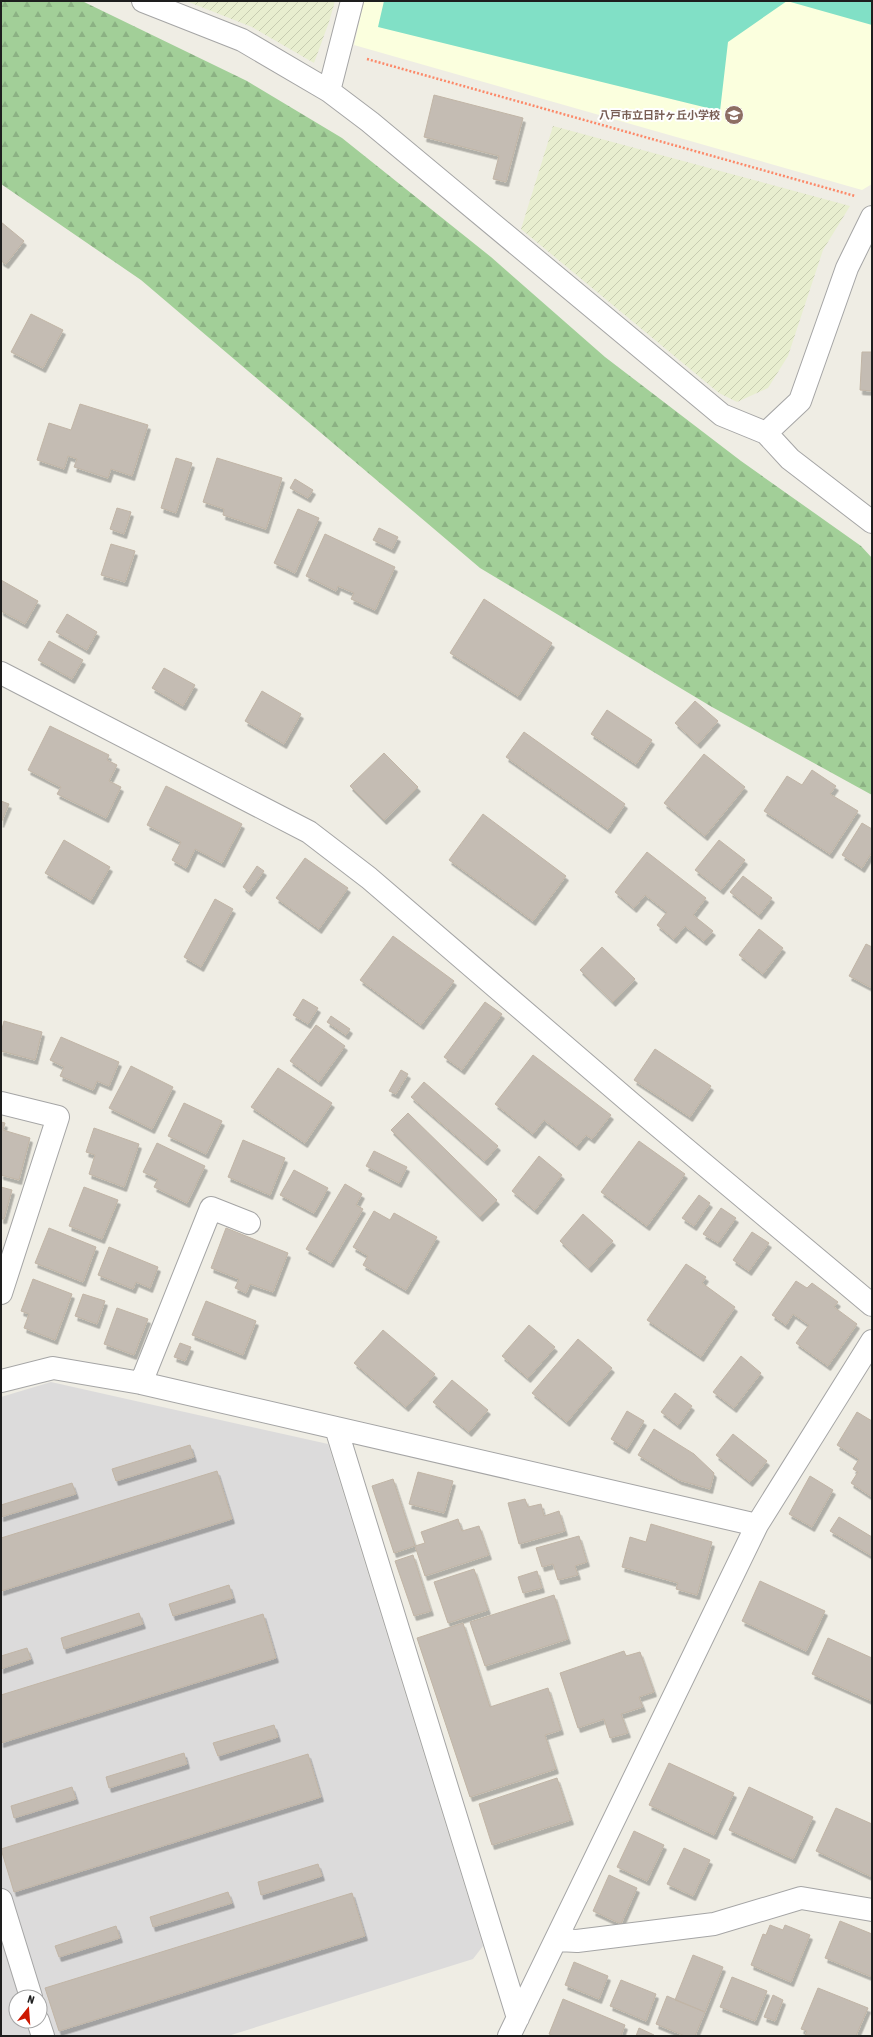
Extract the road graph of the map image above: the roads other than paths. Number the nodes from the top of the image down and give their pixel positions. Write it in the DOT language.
graph roads {
  1 [pos="143,1"];
  2 [pos="352,1"];
  3 [pos="329,92"];
  4 [pos="872,217"];
  5 [pos="766,433"];
  6 [pos="872,522"];
  7 [pos="1,673"];
  8 [pos="1,1102"];
  9 [pos="249,1223"];
  10 [pos="1,1293"];
  11 [pos="872,1306"];
  12 [pos="872,1341"];
  13 [pos="1,1381"];
  14 [pos="141,1384"];
  15 [pos="336,1428"];
  16 [pos="757,1525"];
  17 [pos="1,1900"];
  18 [pos="872,1910"];
  19 [pos="6,1932"];
  20 [pos="558,1940"];
  21 [pos="28,1989"];
  22 [pos="514,2027"];
  1 -- 3 [label="street"];
  2 -- 3 [label="street"];
  3 -- 5 [label="street"];
  4 -- 5 [label="street"];
  5 -- 6 [label="street"];
  7 -- 11 [label="street"];
  8 -- 10 [label="street"];
  9 -- 14 [label="street"];
  12 -- 16 [label="street"];
  13 -- 14 [label="street"];
  14 -- 15 [label="street"];
  15 -- 16 [label="street"];
  15 -- 22 [label="street"];
  16 -- 20 [label="street"];
  17 -- 19 [label="street"];
  18 -- 20 [label="street"];
  19 -- 21 [label="street"];
  20 -- 22 [label="street"];
}
